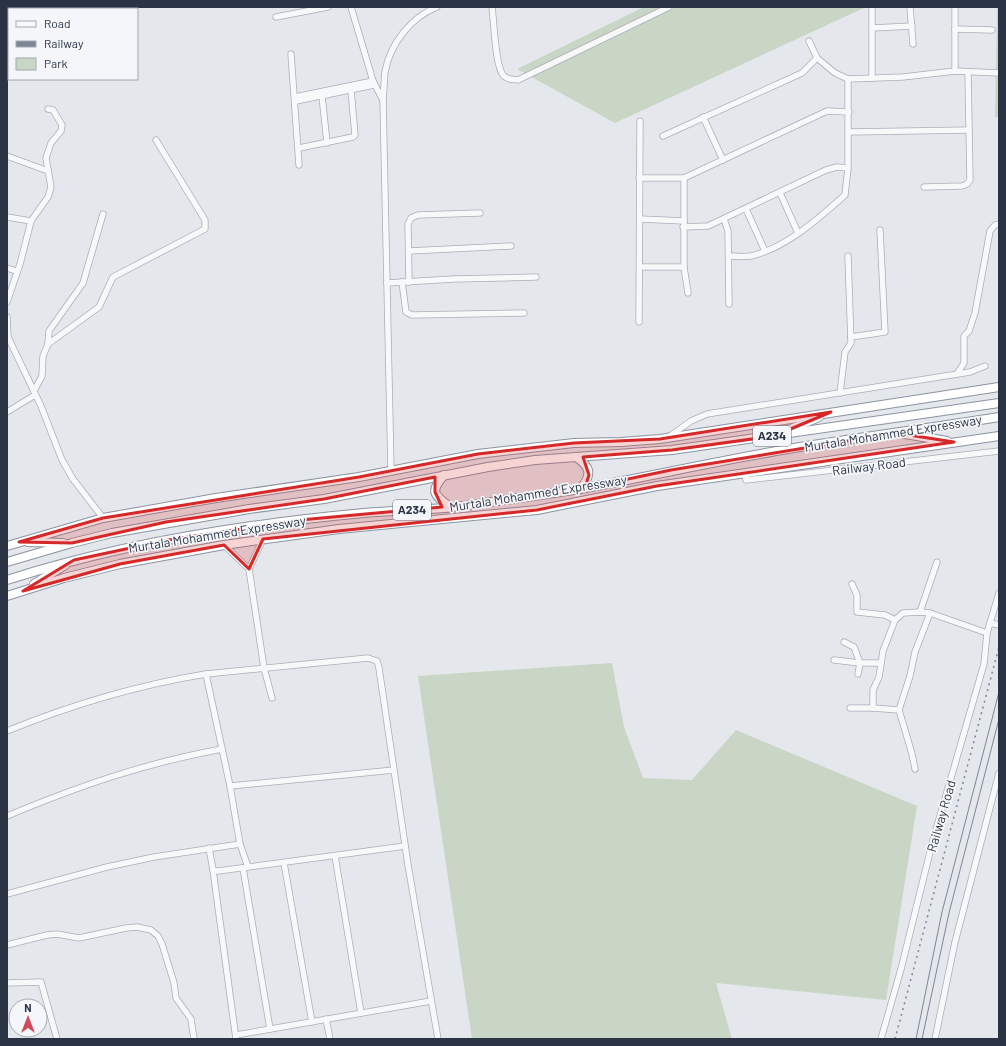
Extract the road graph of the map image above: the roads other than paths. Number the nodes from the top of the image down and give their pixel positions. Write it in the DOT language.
graph roads {
  1 [pos="328,7"];
  2 [pos="351,7"];
  3 [pos="437,7"];
  4 [pos="492,7"];
  5 [pos="669,7"];
  6 [pos="872,7"];
  7 [pos="910,7"];
  8 [pos="955,7"];
  9 [pos="276,17"];
  10 [pos="912,26"];
  11 [pos="872,28"];
  12 [pos="955,28"];
  13 [pos="992,30"];
  14 [pos="809,41"];
  15 [pos="913,44"];
  16 [pos="291,54"];
  17 [pos="817,58"];
  18 [pos="955,71"];
  19 [pos="968,72"];
  20 [pos="999,73"];
  21 [pos="872,78"];
  22 [pos="848,79"];
  23 [pos="374,83"];
  24 [pos="351,90"];
  25 [pos="322,96"];
  26 [pos="295,99"];
  27 [pos="383,100"];
  28 [pos="48,110"];
  29 [pos="849,112"];
  30 [pos="703,117"];
  31 [pos="640,121"];
  32 [pos="969,130"];
  33 [pos="849,132"];
  34 [pos="663,136"];
  35 [pos="156,140"];
  36 [pos="327,143"];
  37 [pos="298,148"];
  38 [pos="7,156"];
  39 [pos="722,160"];
  40 [pos="299,165"];
  41 [pos="848,168"];
  42 [pos="48,171"];
  43 [pos="639,178"];
  44 [pos="684,178"];
  45 [pos="924,187"];
  46 [pos="780,193"];
  47 [pos="746,209"];
  48 [pos="480,213"];
  49 [pos="103,214"];
  50 [pos="7,216"];
  51 [pos="724,218"];
  52 [pos="640,219"];
  53 [pos="31,221"];
  54 [pos="684,224"];
  55 [pos="999,224"];
  56 [pos="880,230"];
  57 [pos="798,233"];
  58 [pos="511,246"];
  59 [pos="409,251"];
  60 [pos="765,251"];
  61 [pos="729,256"];
  62 [pos="848,256"];
  63 [pos="640,267"];
  64 [pos="684,267"];
  65 [pos="7,268"];
  66 [pos="16,271"];
  67 [pos="536,277"];
  68 [pos="402,282"];
  69 [pos="409,282"];
  70 [pos="387,283"];
  71 [pos="688,293"];
  72 [pos="7,302"];
  73 [pos="729,304"];
  74 [pos="524,313"];
  75 [pos="7,317"];
  76 [pos="640,322"];
  77 [pos="8,337"];
  78 [pos="851,337"];
  79 [pos="48,344"];
  80 [pos="985,366"];
  81 [pos="957,374"];
  82 [pos="998,385"];
  83 [pos="35,393"];
  84 [pos="840,393"];
  85 [pos="999,403"];
  86 [pos="7,412"];
  87 [pos="831,412"];
  88 [pos="999,417"];
  89 [pos="896,433"];
  90 [pos="774,436"];
  91 [pos="999,436"];
  92 [pos="668,437"];
  93 [pos="954,442"];
  94 [pos="999,451"];
  95 [pos="649,452"];
  96 [pos="576,457"];
  97 [pos="391,470"];
  98 [pos="444,474"];
  99 [pos="745,474"];
  100 [pos="581,488"];
  101 [pos="450,507"];
  102 [pos="103,518"];
  103 [pos="263,539"];
  104 [pos="19,542"];
  105 [pos="72,543"];
  106 [pos="224,545"];
  107 [pos="7,546"];
  108 [pos="74,560"];
  109 [pos="7,562"];
  110 [pos="937,562"];
  111 [pos="249,569"];
  112 [pos="7,580"];
  113 [pos="852,584"];
  114 [pos="23,590"];
  115 [pos="999,593"];
  116 [pos="7,596"];
  117 [pos="920,612"];
  118 [pos="930,613"];
  119 [pos="895,620"];
  120 [pos="990,623"];
  121 [pos="999,625"];
  122 [pos="988,633"];
  123 [pos="844,642"];
  124 [pos="834,660"];
  125 [pos="860,663"];
  126 [pos="881,663"];
  127 [pos="264,668"];
  128 [pos="206,674"];
  129 [pos="858,674"];
  130 [pos="272,698"];
  131 [pos="850,708"];
  132 [pos="873,708"];
  133 [pos="899,710"];
  134 [pos="7,731"];
  135 [pos="222,749"];
  136 [pos="915,769"];
  137 [pos="394,770"];
  138 [pos="999,773"];
  139 [pos="230,786"];
  140 [pos="7,816"];
  141 [pos="240,844"];
  142 [pos="405,846"];
  143 [pos="209,848"];
  144 [pos="335,856"];
  145 [pos="284,863"];
  146 [pos="246,868"];
  147 [pos="213,870"];
  148 [pos="7,894"];
  149 [pos="7,945"];
  150 [pos="7,982"];
  151 [pos="431,1000"];
  152 [pos="361,1013"];
  153 [pos="326,1019"];
  154 [pos="312,1022"];
  155 [pos="270,1029"];
  156 [pos="236,1037"];
  157 [pos="57,1039"];
  158 [pos="194,1039"];
  159 [pos="330,1039"];
  160 [pos="438,1039"];
  161 [pos="881,1039"];
  162 [pos="935,1039"];
  1 -- 9 [label="street"];
  2 -- 23 [label="street"];
  3 -- 27 [label="street"];
  4 -- 5 [label="street"];
  6 -- 11 [label="street"];
  7 -- 10 [label="street"];
  8 -- 12 [label="street"];
  10 -- 11 [label="street"];
  10 -- 15 [label="street"];
  11 -- 21 [label="street"];
  12 -- 13 [label="street"];
  12 -- 18 [label="street"];
  14 -- 17 [label="street"];
  16 -- 26 [label="street"];
  17 -- 22 [label="street"];
  17 -- 30 [label="street"];
  18 -- 19 [label="street"];
  18 -- 21 [label="street"];
  19 -- 20 [label="street"];
  19 -- 32 [label="street"];
  21 -- 22 [label="street"];
  22 -- 29 [label="street"];
  23 -- 24 [label="street"];
  23 -- 26 [label="street"];
  23 -- 27 [label="street"];
  24 -- 25 [label="street"];
  24 -- 36 [label="street"];
  25 -- 26 [label="street"];
  25 -- 36 [label="street"];
  26 -- 37 [label="street"];
  27 -- 70 [label="street"];
  28 -- 42 [label="street"];
  29 -- 33 [label="street"];
  29 -- 39 [label="street"];
  30 -- 34 [label="street"];
  30 -- 39 [label="street"];
  31 -- 43 [label="street"];
  32 -- 33 [label="street"];
  32 -- 45 [label="street"];
  33 -- 41 [label="street"];
  35 -- 79 [label="street"];
  36 -- 37 [label="street"];
  37 -- 40 [label="street"];
  38 -- 42 [label="street"];
  39 -- 44 [label="street"];
  41 -- 46 [label="street"];
  41 -- 57 [label="street"];
  42 -- 53 [label="street"];
  43 -- 44 [label="street"];
  43 -- 52 [label="street"];
  44 -- 54 [label="street"];
  46 -- 47 [label="street"];
  46 -- 57 [label="street"];
  47 -- 51 [label="street"];
  47 -- 60 [label="street"];
  48 -- 59 [label="street"];
  49 -- 79 [label="street"];
  50 -- 53 [label="street"];
  51 -- 54 [label="street"];
  51 -- 61 [label="street"];
  52 -- 54 [label="street"];
  52 -- 63 [label="street"];
  53 -- 66 [label="street"];
  54 -- 64 [label="street"];
  55 -- 81 [label="street"];
  56 -- 78 [label="street"];
  57 -- 60 [label="street"];
  58 -- 59 [label="street"];
  59 -- 69 [label="street"];
  60 -- 61 [label="street"];
  61 -- 73 [label="street"];
  62 -- 78 [label="street"];
  63 -- 64 [label="street"];
  63 -- 76 [label="street"];
  64 -- 71 [label="street"];
  65 -- 66 [label="street"];
  66 -- 72 [label="street"];
  67 -- 69 [label="street"];
  68 -- 69 [label="street"];
  68 -- 70 [label="street"];
  68 -- 74 [label="street"];
  70 -- 97 [label="street"];
  75 -- 77 [label="street"];
  77 -- 83 [label="street"];
  78 -- 84 [label="street"];
  79 -- 83 [label="street"];
  80 -- 81 [label="street"];
  81 -- 84 [label="street"];
  82 -- 87 [label="highway"];
  83 -- 86 [label="street"];
  83 -- 102 [label="street"];
  84 -- 92 [label="street"];
  85 -- 90 [label="highway, Murtala Mohammed Expressway / A234"];
  87 -- 90 [label="highway"];
  87 -- 92 [label="highway"];
  88 -- 89 [label="highway, Murtala Mohammed Expressway / A234"];
  89 -- 93 [label="highway"];
  89 -- 100 [label="highway, Murtala Mohammed Expressway / A234"];
  90 -- 95 [label="highway, Murtala Mohammed Expressway / A234"];
  91 -- 93 [label="highway, Murtala Mohammed Expressway"];
  92 -- 95 [label="highway"];
  92 -- 97 [label="highway"];
  93 -- 99 [label="highway, Murtala Mohammed Expressway"];
  94 -- 99 [label="street, Railway Road"];
  95 -- 96 [label="highway, Murtala Mohammed Expressway / A234"];
  96 -- 98 [label="highway, Murtala Mohammed Expressway / A234"];
  96 -- 100 [label="highway"];
  97 -- 102 [label="highway"];
  98 -- 101 [label="highway"];
  98 -- 105 [label="highway, Murtala Mohammed Expressway / A234"];
  99 -- 103 [label="highway, Murtala Mohammed Expressway"];
  100 -- 101 [label="highway, Murtala Mohammed Expressway / A234"];
  101 -- 108 [label="highway, Murtala Mohammed Expressway / A234"];
  102 -- 104 [label="highway"];
  103 -- 106 [label="highway, Murtala Mohammed Expressway"];
  103 -- 111 [label="street"];
  104 -- 105 [label="highway"];
  104 -- 107 [label="highway"];
  105 -- 109 [label="highway, Murtala Mohammed Expressway / A234"];
  106 -- 111 [label="street"];
  106 -- 114 [label="highway, Murtala Mohammed Expressway"];
  108 -- 112 [label="highway, Murtala Mohammed Expressway / A234"];
  108 -- 114 [label="highway"];
  110 -- 117 [label="street"];
  111 -- 127 [label="street"];
  113 -- 119 [label="street"];
  114 -- 116 [label="highway, Murtala Mohammed Expressway"];
  115 -- 120 [label="street, Railway Road"];
  117 -- 118 [label="street"];
  117 -- 119 [label="street"];
  118 -- 122 [label="street"];
  118 -- 133 [label="street"];
  119 -- 126 [label="street"];
  120 -- 121 [label="street"];
  120 -- 122 [label="street, Railway Road"];
  122 -- 161 [label="street, Railway Road"];
  123 -- 125 [label="street"];
  124 -- 125 [label="street"];
  125 -- 126 [label="street"];
  125 -- 129 [label="street"];
  126 -- 132 [label="street"];
  127 -- 128 [label="street"];
  127 -- 130 [label="street"];
  127 -- 137 [label="street"];
  128 -- 134 [label="street"];
  128 -- 135 [label="street"];
  131 -- 132 [label="street"];
  132 -- 133 [label="street"];
  133 -- 136 [label="street"];
  135 -- 139 [label="street"];
  135 -- 140 [label="street"];
  137 -- 139 [label="street"];
  137 -- 142 [label="street"];
  138 -- 162 [label="street"];
  139 -- 141 [label="street"];
  141 -- 143 [label="street"];
  141 -- 146 [label="street"];
  142 -- 144 [label="street"];
  142 -- 151 [label="street"];
  143 -- 147 [label="street"];
  143 -- 148 [label="street"];
  144 -- 145 [label="street"];
  144 -- 152 [label="street"];
  145 -- 146 [label="street"];
  145 -- 154 [label="street"];
  146 -- 147 [label="street"];
  146 -- 155 [label="street"];
  147 -- 156 [label="street"];
  149 -- 158 [label="street"];
  150 -- 157 [label="street"];
  151 -- 152 [label="street"];
  151 -- 160 [label="street"];
  152 -- 153 [label="street"];
  153 -- 154 [label="street"];
  153 -- 159 [label="street"];
  154 -- 155 [label="street"];
  155 -- 156 [label="street"];
}
